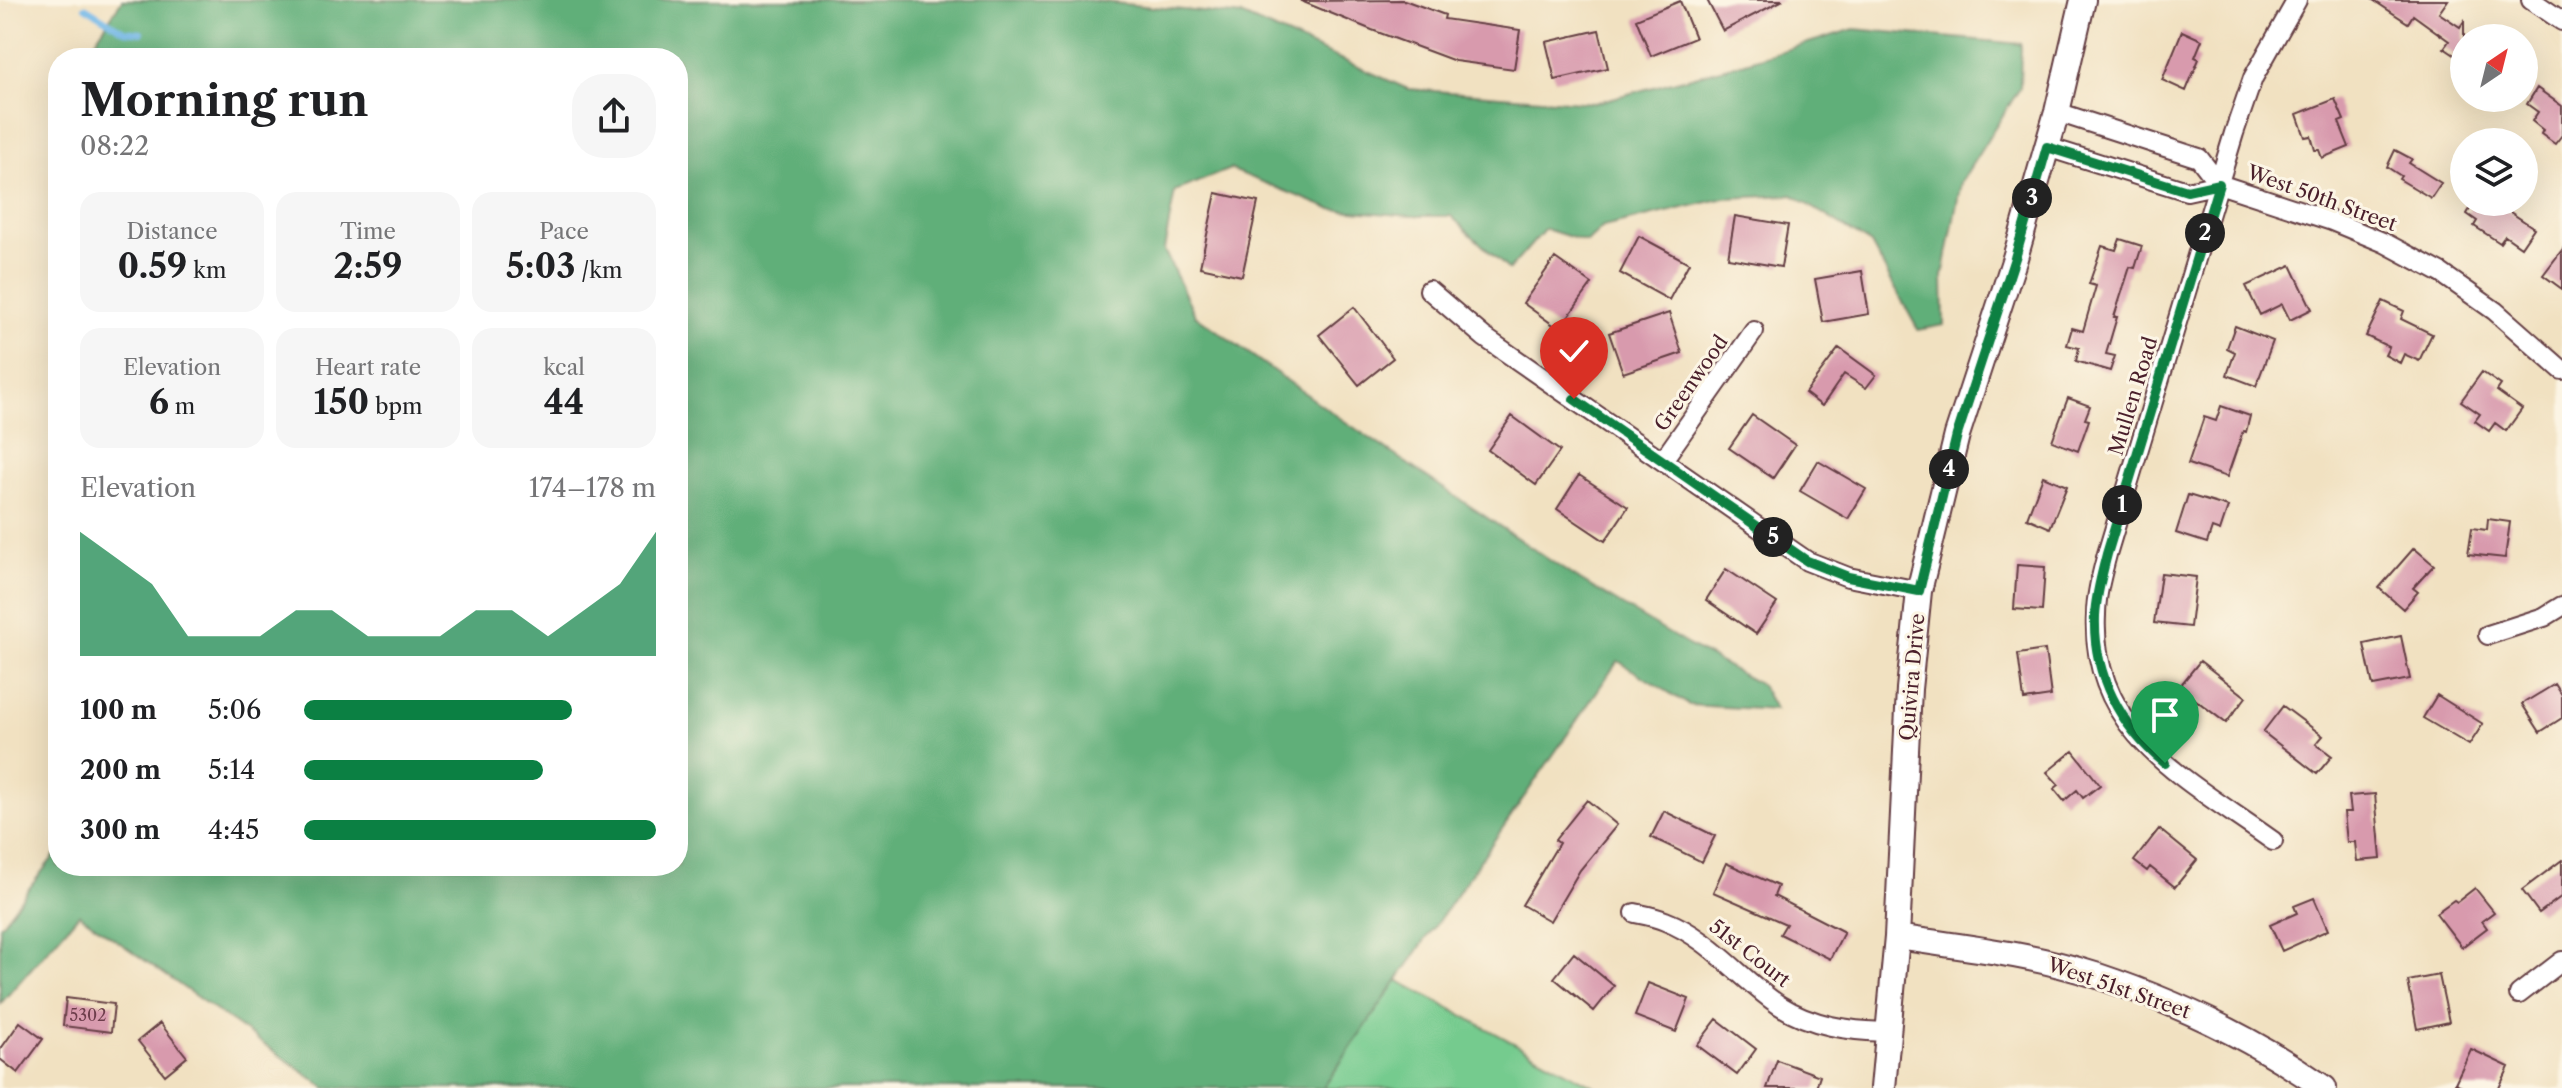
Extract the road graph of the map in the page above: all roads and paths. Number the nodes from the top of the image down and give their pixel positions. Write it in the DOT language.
graph roads {
  1 [pos="2083,0"];
  2 [pos="2297,0"];
  3 [pos="2531,0"];
  4 [pos="2562,21"];
  5 [pos="2057,112"];
  6 [pos="2047,147"];
  7 [pos="2219,184"];
  8 [pos="1429,290"];
  9 [pos="1754,331"];
  10 [pos="2562,370"];
  11 [pos="1663,460"];
  12 [pos="1919,591"];
  13 [pos="2562,606"];
  14 [pos="2488,635"];
  15 [pos="2273,841"];
  16 [pos="1635,913"];
  17 [pos="1897,937"];
  18 [pos="2562,961"];
  19 [pos="2519,994"];
  20 [pos="1886,1032"];
  21 [pos="1883,1088"];
  22 [pos="2324,1088"];
  1 -- 5 [label="main road, Quivira Drive"];
  2 -- 7 [label="street, Mullen Road"];
  3 -- 4 [label="street"];
  5 -- 6 [label="main road, Quivira Drive"];
  5 -- 7 [label="street, West 50th Street"];
  6 -- 7 [label="street, West 50th Street"];
  6 -- 12 [label="main road, Quivira Drive"];
  7 -- 10 [label="street, West 50th Street"];
  7 -- 15 [label="street, Mullen Road"];
  8 -- 11 [label="street"];
  9 -- 11 [label="street, Greenwood"];
  11 -- 12 [label="street"];
  12 -- 17 [label="main road, Quivira Drive"];
  13 -- 14 [label="street"];
  16 -- 20 [label="street, 51st Court"];
  17 -- 20 [label="main road, Quivira Drive"];
  17 -- 22 [label="main road, West 51st Street"];
  18 -- 19 [label="street"];
  20 -- 21 [label="main road, Quivira Drive"];
}
